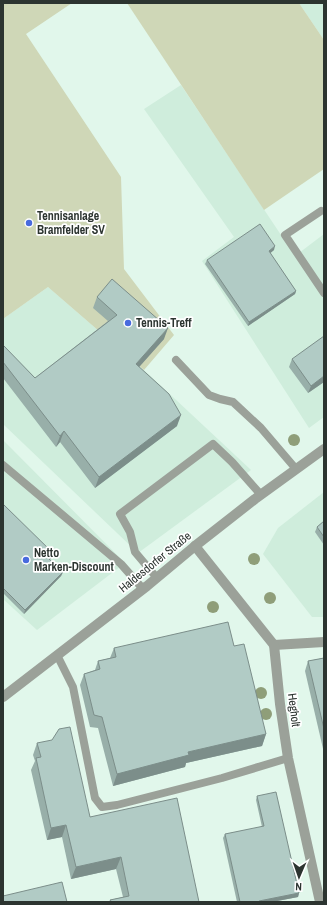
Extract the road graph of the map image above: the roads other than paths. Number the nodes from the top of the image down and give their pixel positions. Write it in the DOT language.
graph roads {
  1 [pos="321,211"];
  2 [pos="324,293"];
  3 [pos="176,360"];
  4 [pos="324,449"];
  5 [pos="3,465"];
  6 [pos="296,469"];
  7 [pos="261,495"];
  8 [pos="195,546"];
  9 [pos="157,578"];
  10 [pos="143,590"];
  11 [pos="324,642"];
  12 [pos="274,645"];
  13 [pos="57,655"];
  14 [pos="3,697"];
  15 [pos="288,758"];
  16 [pos="320,902"];
  1 -- 2 [label="lane"];
  3 -- 6 [label="lane"];
  4 -- 6 [label="street, Haldesdorfer Straße"];
  5 -- 10 [label="lane"];
  6 -- 7 [label="street, Haldesdorfer Straße"];
  7 -- 8 [label="street, Haldesdorfer Straße"];
  7 -- 9 [label="lane"];
  8 -- 9 [label="street, Haldesdorfer Straße"];
  8 -- 12 [label="street"];
  9 -- 10 [label="street, Haldesdorfer Straße"];
  10 -- 13 [label="street, Haldesdorfer Straße"];
  11 -- 12 [label="street"];
  12 -- 15 [label="street, Hegholt"];
  13 -- 14 [label="street, Haldesdorfer Straße"];
  13 -- 15 [label="lane"];
  15 -- 16 [label="street, Hegholt"];
}
